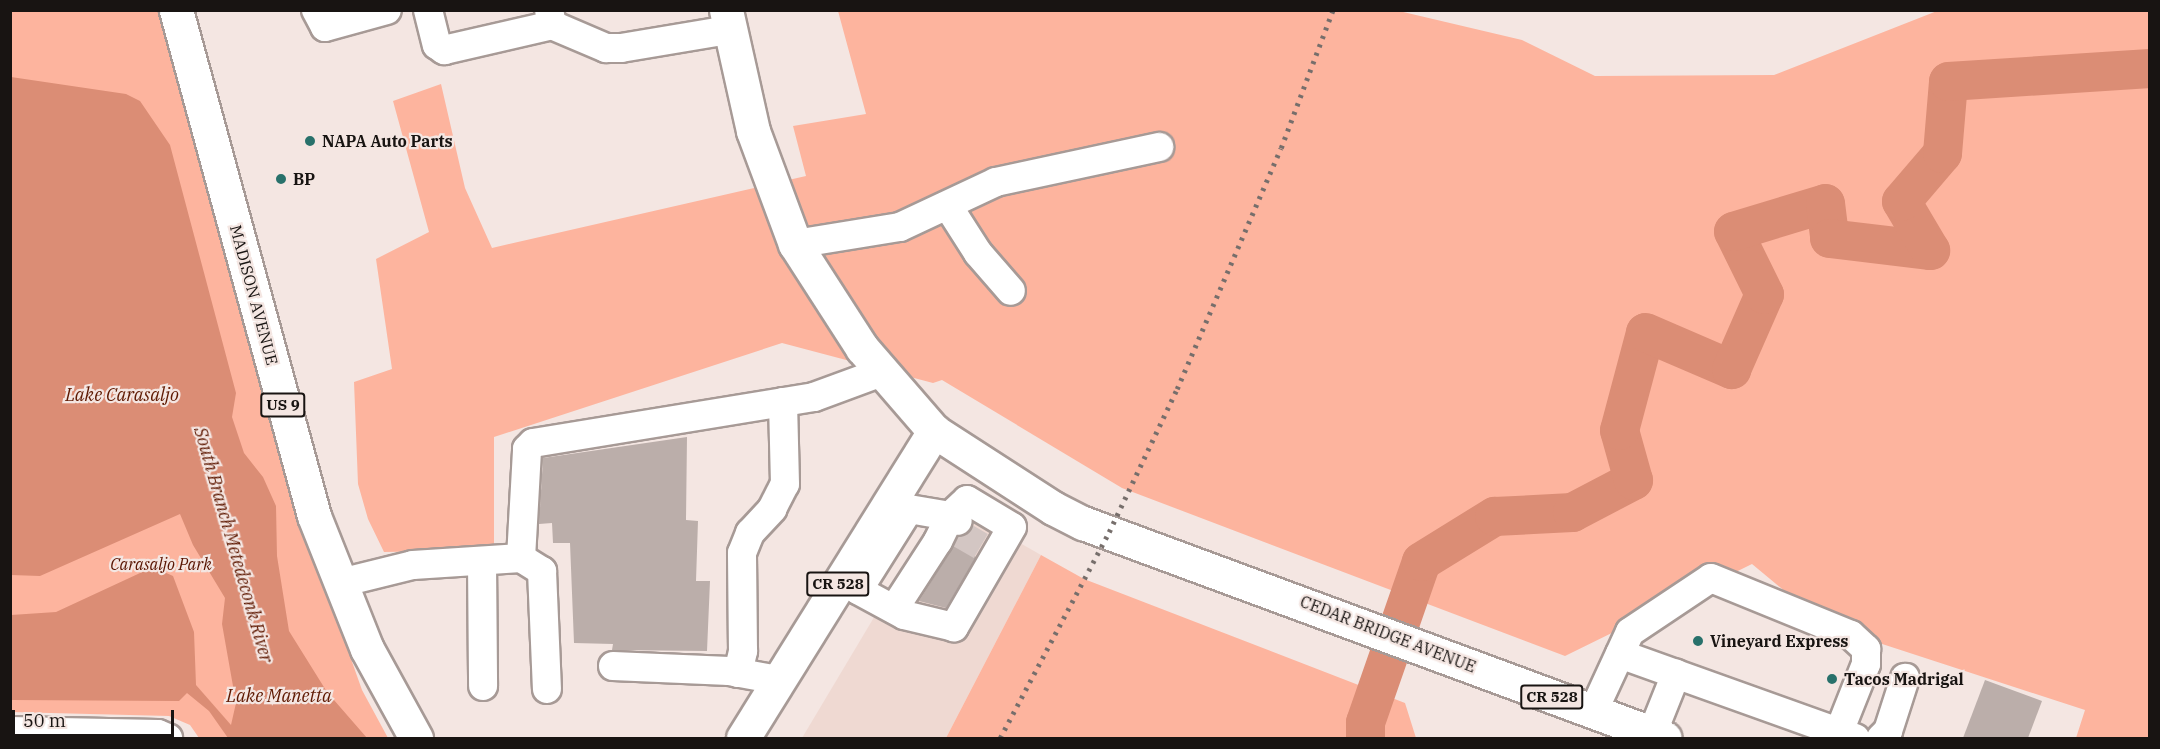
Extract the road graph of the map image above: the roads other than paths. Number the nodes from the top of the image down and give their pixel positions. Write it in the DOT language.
graph roads {
  1 [pos="176,10"];
  2 [pos="316,10"];
  3 [pos="387,10"];
  4 [pos="428,10"];
  5 [pos="550,18"];
  6 [pos="728,20"];
  7 [pos="1159,147"];
  8 [pos="948,206"];
  9 [pos="795,244"];
  10 [pos="1011,291"];
  11 [pos="882,372"];
  12 [pos="783,402"];
  13 [pos="934,431"];
  14 [pos="1011,481"];
  15 [pos="905,530"];
  16 [pos="977,530"];
  17 [pos="521,558"];
  18 [pos="482,562"];
  19 [pos="340,583"];
  20 [pos="876,591"];
  21 [pos="1620,654"];
  22 [pos="613,666"];
  23 [pos="738,672"];
  24 [pos="1676,674"];
  25 [pos="1905,678"];
  26 [pos="778,680"];
  27 [pos="483,686"];
  28 [pos="547,689"];
  29 [pos="1593,712"];
  30 [pos="10,731"];
  31 [pos="1848,735"];
  32 [pos="1659,736"];
  33 [pos="168,738"];
  34 [pos="416,738"];
  35 [pos="743,738"];
  36 [pos="1881,738"];
  1 -- 19 [label="main road, MADISON AVENUE / US 9"];
  2 -- 3 [label="street"];
  4 -- 5 [label="street"];
  5 -- 6 [label="street"];
  6 -- 9 [label="main road"];
  7 -- 8 [label="street"];
  8 -- 9 [label="street"];
  8 -- 10 [label="street"];
  9 -- 11 [label="main road"];
  11 -- 12 [label="street"];
  11 -- 13 [label="main road"];
  12 -- 17 [label="street"];
  12 -- 23 [label="street"];
  13 -- 14 [label="main road, CR 528"];
  13 -- 15 [label="main road, CR 528"];
  14 -- 16 [label="street"];
  14 -- 29 [label="main road, CEDAR BRIDGE AVENUE / CR 528"];
  15 -- 16 [label="street"];
  15 -- 20 [label="main road, CR 528"];
  16 -- 20 [label="street"];
  16 -- 20 [label="street"];
  17 -- 18 [label="street"];
  17 -- 28 [label="street"];
  18 -- 19 [label="street"];
  18 -- 27 [label="street"];
  19 -- 34 [label="main road, MADISON AVENUE / US 9"];
  20 -- 26 [label="main road, CR 528"];
  21 -- 24 [label="street"];
  21 -- 29 [label="street"];
  21 -- 31 [label="street"];
  22 -- 23 [label="street"];
  23 -- 26 [label="street"];
  24 -- 31 [label="street"];
  24 -- 32 [label="street"];
  25 -- 36 [label="street"];
  26 -- 35 [label="main road, CR 528"];
  29 -- 32 [label="main road, CEDAR BRIDGE AVENUE / CR 528"];
  30 -- 33 [label="street"];
}
